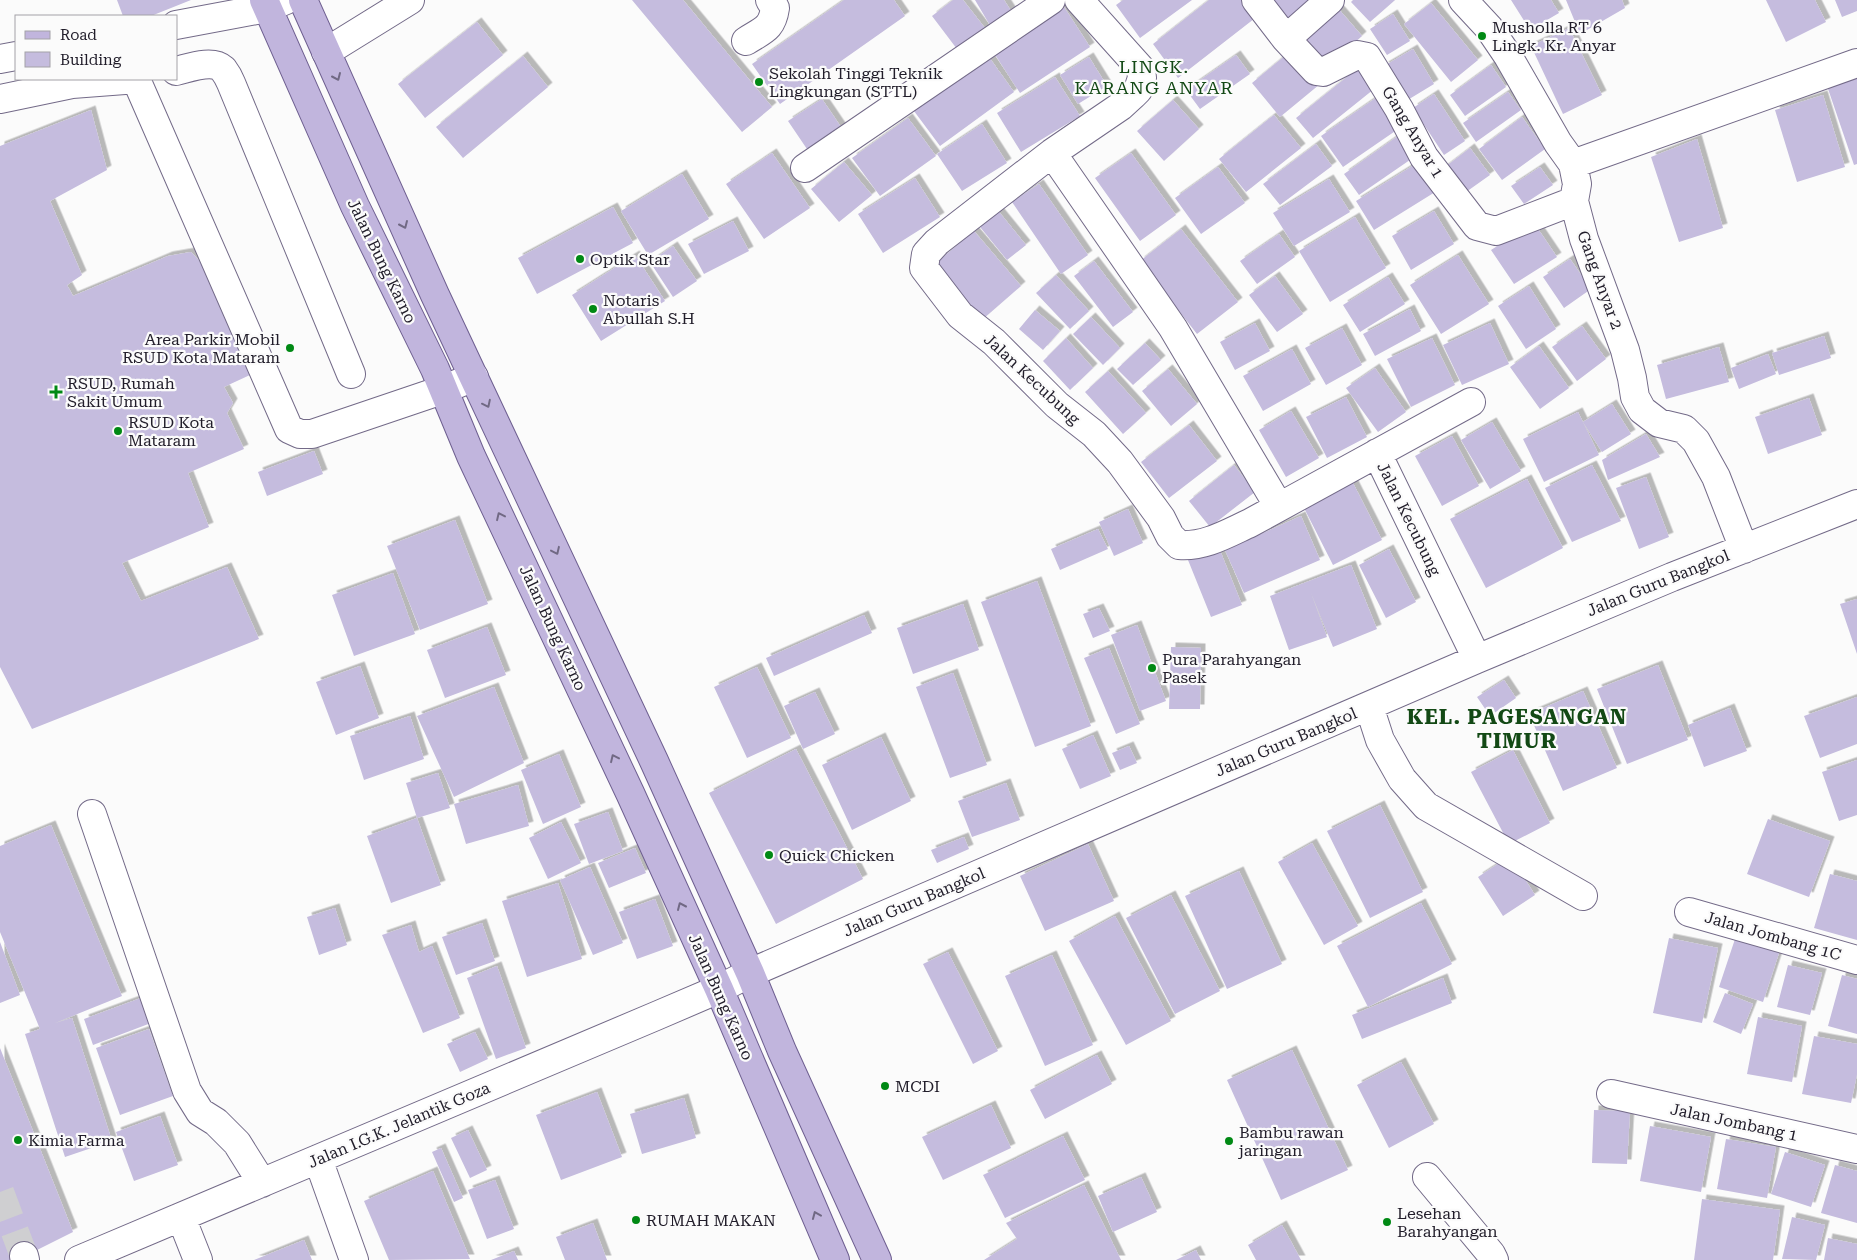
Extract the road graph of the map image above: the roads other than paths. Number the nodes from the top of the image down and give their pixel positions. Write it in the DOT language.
graph roads {
  1 [pos="303,0"];
  2 [pos="410,0"];
  3 [pos="770,0"];
  4 [pos="1079,0"];
  5 [pos="1256,0"];
  6 [pos="1330,0"];
  7 [pos="1463,0"];
  8 [pos="1042,2"];
  9 [pos="272,3"];
  10 [pos="178,25"];
  11 [pos="1286,39"];
  12 [pos="746,41"];
  13 [pos="326,52"];
  14 [pos="15,56"];
  15 [pos="0,59"];
  16 [pos="1857,63"];
  17 [pos="178,71"];
  18 [pos="124,80"];
  19 [pos="137,80"];
  20 [pos="0,99"];
  21 [pos="1052,153"];
  22 [pos="1573,164"];
  23 [pos="804,168"];
  24 [pos="1574,202"];
  25 [pos="351,374"];
  26 [pos="474,377"];
  27 [pos="442,390"];
  28 [pos="1471,402"];
  29 [pos="1377,452"];
  30 [pos="1857,504"];
  31 [pos="1279,507"];
  32 [pos="1744,549"];
  33 [pos="1477,659"];
  34 [pos="1369,706"];
  35 [pos="92,814"];
  36 [pos="1583,896"];
  37 [pos="1689,912"];
  38 [pos="1857,960"];
  39 [pos="750,973"];
  40 [pos="718,989"];
  41 [pos="1611,1094"];
  42 [pos="1857,1149"];
  43 [pos="318,1159"];
  44 [pos="1427,1177"];
  45 [pos="262,1183"];
  46 [pos="180,1217"];
  47 [pos="79,1260"];
  48 [pos="198,1260"];
  49 [pos="354,1260"];
  50 [pos="835,1260"];
  51 [pos="877,1260"];
  52 [pos="1494,1260"];
  1 -- 13 [label="main road"];
  2 -- 13 [label="street"];
  3 -- 12 [label="street"];
  4 -- 21 [label="street, Jalan Kecubung"];
  5 -- 11 [label="street"];
  6 -- 11 [label="street"];
  7 -- 22 [label="street, Gang Anyar 2"];
  8 -- 23 [label="street"];
  9 -- 10 [label="street"];
  9 -- 27 [label="main road, Jalan Bung Karno"];
  11 -- 24 [label="street, Gang Anyar 1"];
  13 -- 26 [label="main road, one-way"];
  14 -- 15 [label="street"];
  16 -- 22 [label="street"];
  17 -- 25 [label="street"];
  18 -- 20 [label="street"];
  19 -- 27 [label="street"];
  21 -- 31 [label="street"];
  21 -- 31 [label="street, Jalan Kecubung"];
  22 -- 24 [label="street, Gang Anyar 2"];
  24 -- 32 [label="street, Gang Anyar 2"];
  26 -- 27 [label="street"];
  26 -- 39 [label="main road, one-way"];
  40 -- 27 [label="main road, Jalan Bung Karno, one-way"];
  28 -- 29 [label="street"];
  29 -- 31 [label="street, Jalan Kecubung"];
  29 -- 33 [label="street, Jalan Kecubung"];
  30 -- 32 [label="street, Jalan Guru Bangkol"];
  32 -- 33 [label="street, Jalan Guru Bangkol"];
  33 -- 34 [label="street, Jalan Guru Bangkol"];
  34 -- 36 [label="street"];
  34 -- 39 [label="street, Jalan Guru Bangkol"];
  35 -- 45 [label="street"];
  37 -- 38 [label="street, Jalan Jombang 1C"];
  39 -- 40 [label="street, Jalan Guru Bangkol"];
  39 -- 51 [label="main road"];
  40 -- 43 [label="street, Jalan I.G.K. Jelantik Goza"];
  50 -- 40 [label="main road, Jalan Bung Karno, one-way"];
  41 -- 42 [label="street, Jalan Jombang 1"];
  43 -- 45 [label="street, Jalan I.G.K. Jelantik Goza"];
  43 -- 49 [label="street"];
  44 -- 52 [label="street"];
  45 -- 46 [label="street, Jalan I.G.K. Jelantik Goza"];
  46 -- 47 [label="street, Jalan I.G.K. Jelantik Goza"];
  46 -- 48 [label="street"];
}
